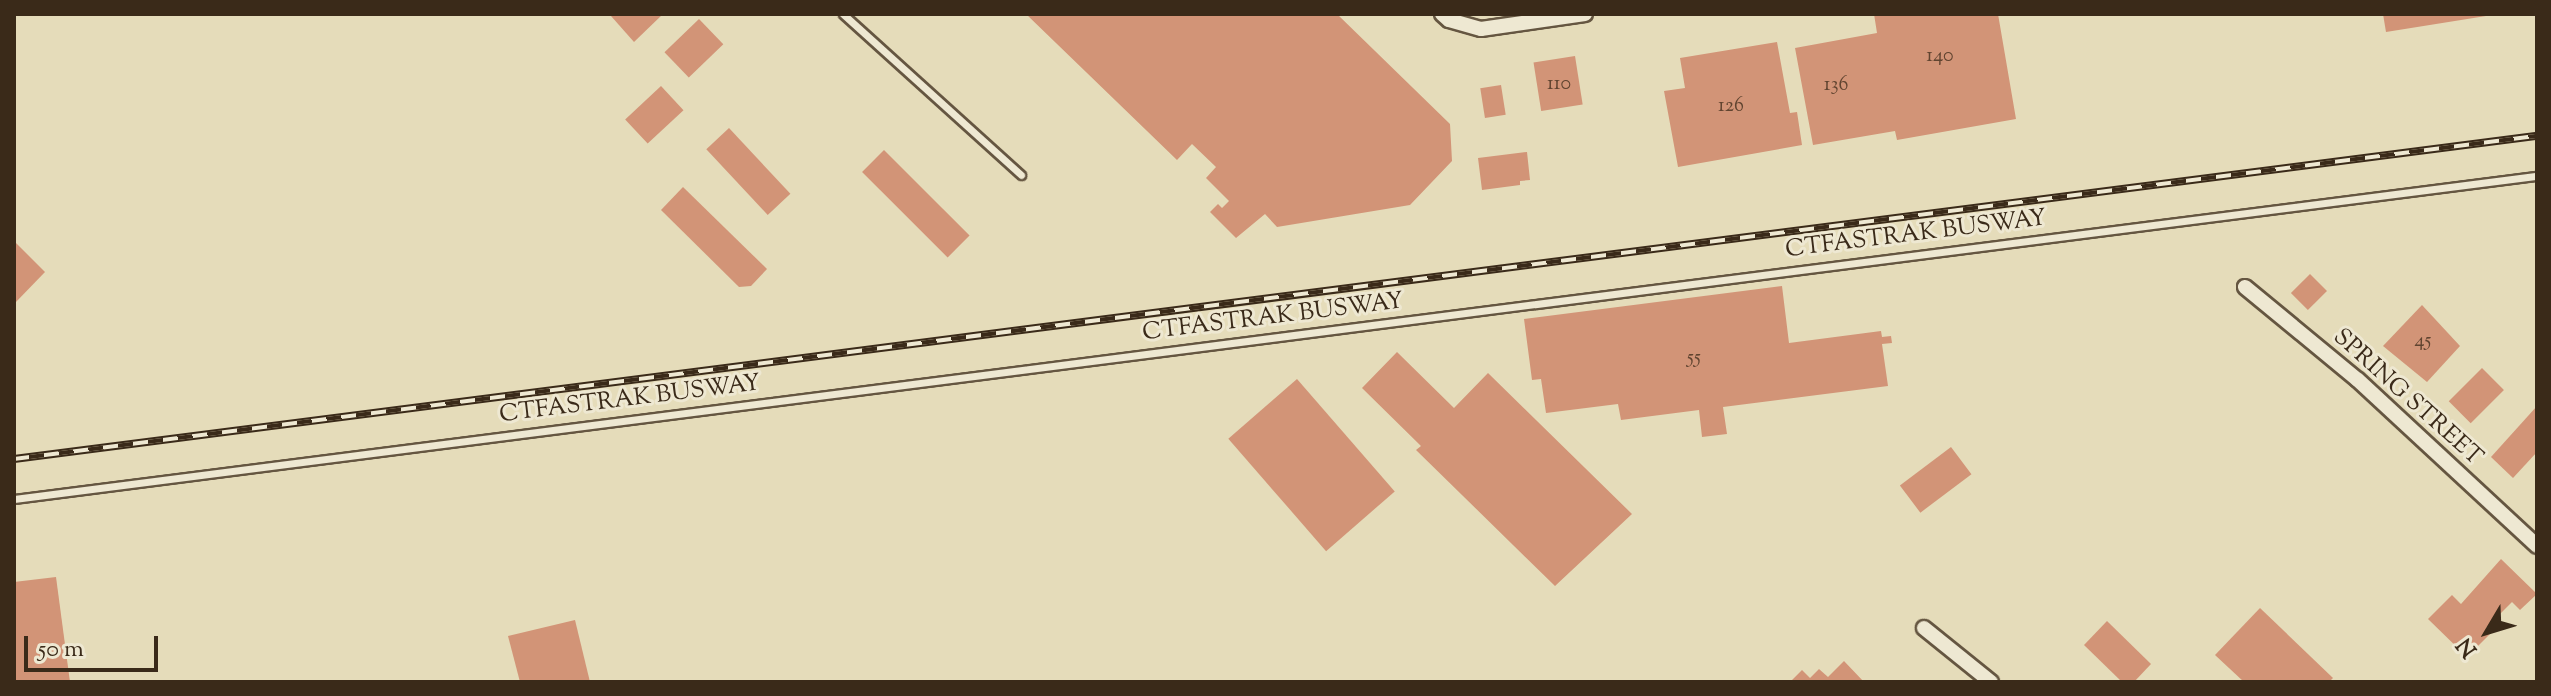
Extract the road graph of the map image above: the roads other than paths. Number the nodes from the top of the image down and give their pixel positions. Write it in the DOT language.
graph roads {
  1 [pos="843,14"];
  2 [pos="1442,14"];
  3 [pos="1585,14"];
  4 [pos="1536,18"];
  5 [pos="1021,175"];
  6 [pos="2537,176"];
  7 [pos="2245,287"];
  8 [pos="14,499"];
  9 [pos="2537,546"];
  10 [pos="1924,628"];
  11 [pos="1991,682"];
  1 -- 5 [label="lane"];
  2 -- 4 [label="street"];
  3 -- 4 [label="street"];
  6 -- 8 [label="lane, CTFASTRAK BUSWAY"];
  7 -- 9 [label="street, SPRING STREET"];
  10 -- 11 [label="street"];
}
